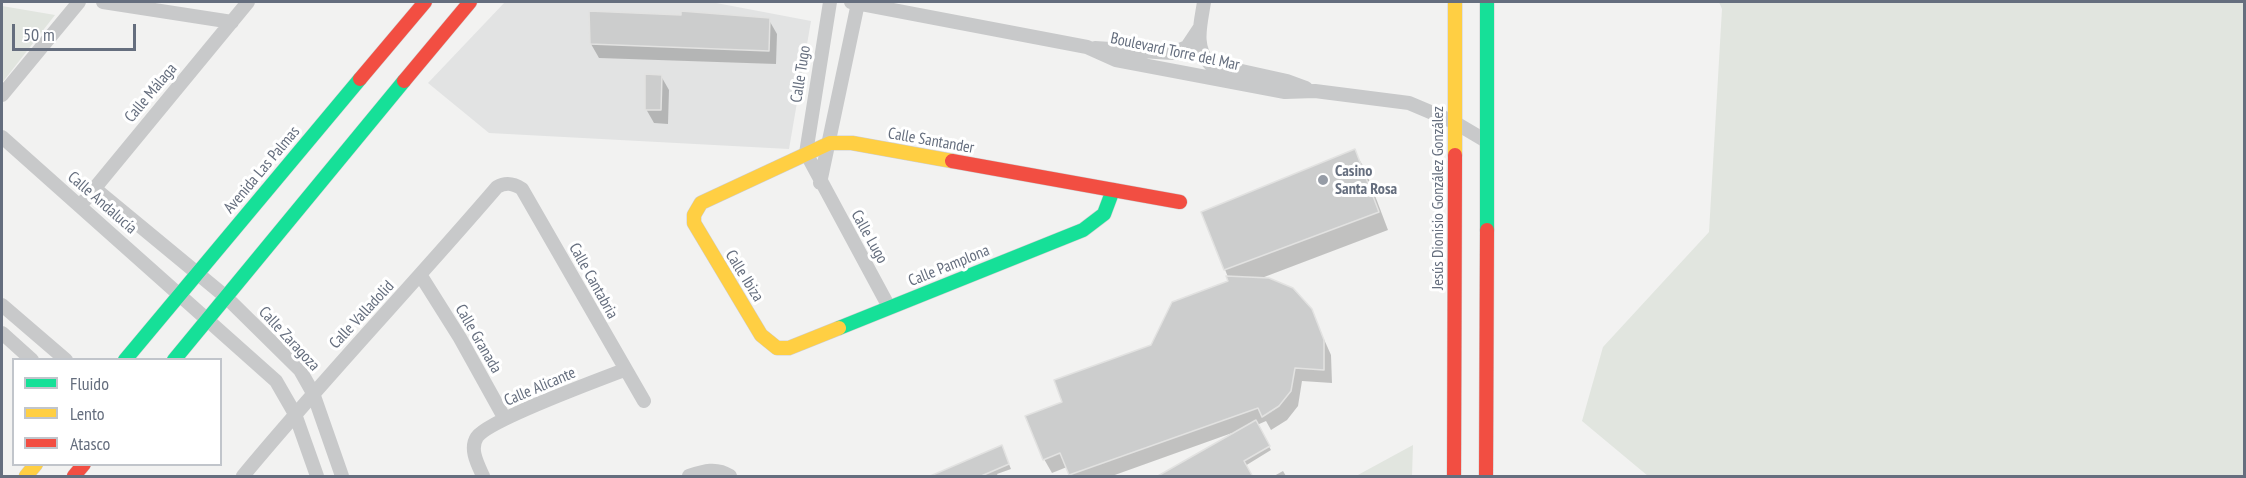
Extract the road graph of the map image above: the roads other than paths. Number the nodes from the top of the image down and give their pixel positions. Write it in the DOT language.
graph roads {
  1 [pos="79,2"];
  2 [pos="103,2"];
  3 [pos="248,2"];
  4 [pos="425,2"];
  5 [pos="471,2"];
  6 [pos="830,2"];
  7 [pos="855,2"];
  8 [pos="1204,2"];
  9 [pos="1455,2"];
  10 [pos="1487,2"];
  11 [pos="232,22"];
  12 [pos="1200,27"];
  13 [pos="1087,47"];
  14 [pos="818,76"];
  15 [pos="843,80"];
  16 [pos="1315,91"];
  17 [pos="2,95"];
  18 [pos="1454,122"];
  19 [pos="2,137"];
  20 [pos="1486,141"];
  21 [pos="830,143"];
  22 [pos="806,153"];
  23 [pos="510,183"];
  24 [pos="820,183"];
  25 [pos="94,188"];
  26 [pos="1113,190"];
  27 [pos="1180,202"];
  28 [pos="80,206"];
  29 [pos="694,215"];
  30 [pos="197,273"];
  31 [pos="421,276"];
  32 [pos="180,293"];
  33 [pos="226,297"];
  34 [pos="2,306"];
  35 [pos="889,307"];
  36 [pos="208,319"];
  37 [pos="2,333"];
  38 [pos="777,348"];
  39 [pos="30,358"];
  40 [pos="64,358"];
  41 [pos="127,358"];
  42 [pos="176,358"];
  43 [pos="624,370"];
  44 [pos="313,393"];
  45 [pos="644,401"];
  46 [pos="295,414"];
  47 [pos="505,419"];
  48 [pos="725,473"];
  49 [pos="243,477"];
  50 [pos="317,477"];
  51 [pos="342,477"];
  52 [pos="483,477"];
  53 [pos="689,477"];
  54 [pos="1454,477"];
  55 [pos="1486,477"];
  1 -- 17 [label="street"];
  2 -- 11 [label="street"];
  3 -- 11 [label="street, Calle Málaga"];
  4 -- 30 [label="street, Avenida Las Palmas"];
  5 -- 33 [label="street"];
  6 -- 14 [label="street, Calle Tugo"];
  7 -- 13 [label="street, Boulevard Torre del Mar"];
  7 -- 15 [label="street"];
  8 -- 12 [label="street"];
  9 -- 18 [label="street, Jesús Dionisio González González"];
  10 -- 20 [label="street"];
  11 -- 25 [label="street, Calle Málaga"];
  12 -- 13 [label="street"];
  12 -- 16 [label="street"];
  13 -- 16 [label="street, Boulevard Torre del Mar"];
  14 -- 15 [label="street"];
  14 -- 22 [label="street, Calle Tugo"];
  15 -- 21 [label="street"];
  16 -- 18 [label="street, Boulevard Torre del Mar"];
  18 -- 20 [label="street, Boulevard Torre del Mar"];
  18 -- 54 [label="street, Jesús Dionisio González González"];
  19 -- 28 [label="street, Calle Andalucía"];
  20 -- 55 [label="street"];
  21 -- 22 [label="street, Calle Santander"];
  21 -- 24 [label="street"];
  21 -- 26 [label="street, Calle Santander"];
  22 -- 24 [label="street, Calle Lugo"];
  22 -- 29 [label="street, Calle Santander"];
  23 -- 31 [label="street, Calle Valladolid"];
  23 -- 43 [label="street, Calle Cantabria"];
  24 -- 35 [label="street, Calle Lugo"];
  25 -- 28 [label="street, Calle Málaga"];
  25 -- 30 [label="street, Calle Andalucía"];
  26 -- 27 [label="street, Calle Santander"];
  26 -- 35 [label="street, Calle Pamplona"];
  28 -- 32 [label="street, Calle Andalucía"];
  29 -- 38 [label="street, Calle Ibiza"];
  30 -- 32 [label="street, Avenida Las Palmas"];
  30 -- 33 [label="street, Calle Andalucía"];
  31 -- 44 [label="street, Calle Valladolid"];
  31 -- 47 [label="street, Calle Granada"];
  32 -- 36 [label="street, Calle Andalucía"];
  32 -- 41 [label="street, Avenida Las Palmas"];
  33 -- 36 [label="street"];
  33 -- 44 [label="street, Calle Zaragoza"];
  34 -- 40 [label="street"];
  35 -- 38 [label="street, Calle Pamplona"];
  36 -- 42 [label="street"];
  36 -- 46 [label="street"];
  37 -- 39 [label="street"];
  43 -- 45 [label="street, Calle Cantabria"];
  43 -- 47 [label="street, Calle Alicante"];
  44 -- 46 [label="street, Calle Valladolid"];
  44 -- 51 [label="street, Calle Zaragoza"];
  46 -- 49 [label="street, Calle Valladolid"];
  46 -- 50 [label="street"];
  47 -- 52 [label="street, Calle Alicante"];
  48 -- 53 [label="street"];
}
